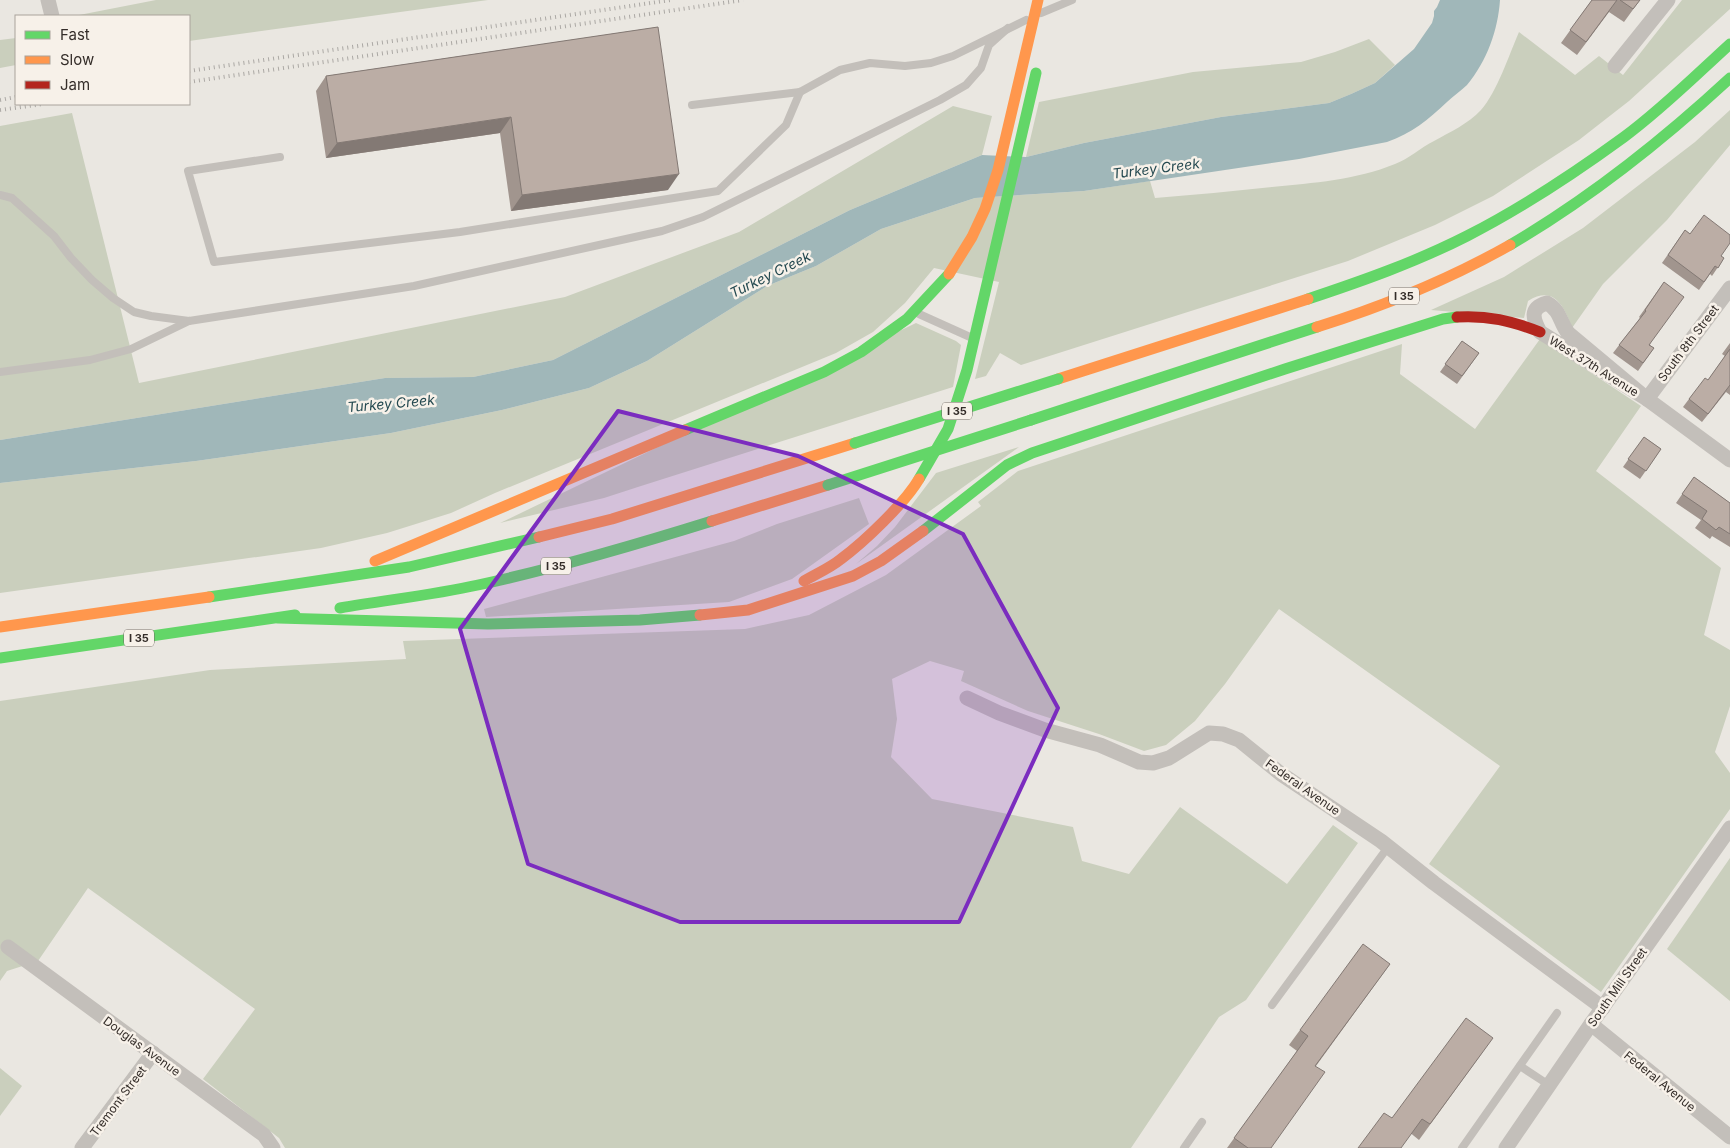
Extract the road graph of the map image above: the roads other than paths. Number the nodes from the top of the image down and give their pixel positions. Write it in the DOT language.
graph roads {
  1 [pos="48,0"];
  2 [pos="1038,0"];
  3 [pos="1053,0"];
  4 [pos="1072,0"];
  5 [pos="1668,0"];
  6 [pos="52,15"];
  7 [pos="1049,18"];
  8 [pos="1008,28"];
  9 [pos="1730,44"];
  10 [pos="1038,64"];
  11 [pos="1615,66"];
  12 [pos="1730,78"];
  13 [pos="800,92"];
  14 [pos="692,105"];
  15 [pos="280,157"];
  16 [pos="0,194"];
  17 [pos="1730,288"];
  18 [pos="915,313"];
  19 [pos="189,321"];
  20 [pos="1540,332"];
  21 [pos="974,339"];
  22 [pos="0,372"];
  23 [pos="1646,399"];
  24 [pos="1730,460"];
  25 [pos="332,579"];
  26 [pos="765,605"];
  27 [pos="278,618"];
  28 [pos="0,626"];
  29 [pos="0,658"];
  30 [pos="967,698"];
  31 [pos="1730,828"];
  32 [pos="1388,847"];
  33 [pos="8,947"];
  34 [pos="1272,1005"];
  35 [pos="1603,1008"];
  36 [pos="1558,1013"];
  37 [pos="1590,1024"];
  38 [pos="153,1053"];
  39 [pos="1520,1066"];
  40 [pos="1549,1085"];
  41 [pos="1202,1122"];
  42 [pos="1730,1137"];
  43 [pos="82,1148"];
  44 [pos="273,1148"];
  45 [pos="1184,1148"];
  46 [pos="1462,1148"];
  47 [pos="1506,1148"];
  1 -- 6 [label="street"];
  2 -- 18 [label="highway, bridge"];
  3 -- 7 [label="highway"];
  4 -- 8 [label="lane"];
  5 -- 11 [label="street"];
  8 -- 13 [label="lane"];
  8 -- 19 [label="lane"];
  9 -- 25 [label="highway, I 35, bridge"];
  10 -- 21 [label="highway"];
  12 -- 27 [label="highway, I 35, bridge"];
  13 -- 14 [label="lane"];
  13 -- 15 [label="lane"];
  16 -- 19 [label="lane"];
  17 -- 23 [label="street, South 8th Street"];
  18 -- 21 [label="lane"];
  18 -- 25 [label="highway"];
  19 -- 22 [label="lane"];
  20 -- 23 [label="street, West 37th Avenue"];
  20 -- 23 [label="street, West 37th Avenue"];
  20 -- 26 [label="highway"];
  21 -- 26 [label="highway"];
  23 -- 24 [label="street, West 37th Avenue"];
  25 -- 28 [label="highway, I 35"];
  26 -- 27 [label="highway"];
  27 -- 29 [label="highway, I 35"];
  30 -- 32 [label="street, Federal Avenue"];
  31 -- 35 [label="street, South Mill Street"];
  32 -- 34 [label="lane"];
  32 -- 35 [label="street, Federal Avenue"];
  33 -- 38 [label="street, Douglas Avenue"];
  35 -- 37 [label="street, South Mill Street"];
  36 -- 39 [label="lane"];
  37 -- 40 [label="street, South Mill Street"];
  37 -- 42 [label="street, Federal Avenue"];
  38 -- 43 [label="street, Tremont Street"];
  38 -- 44 [label="street, Douglas Avenue"];
  39 -- 40 [label="lane"];
  39 -- 46 [label="lane"];
  40 -- 47 [label="street, South Mill Street"];
  41 -- 45 [label="lane"];
}
